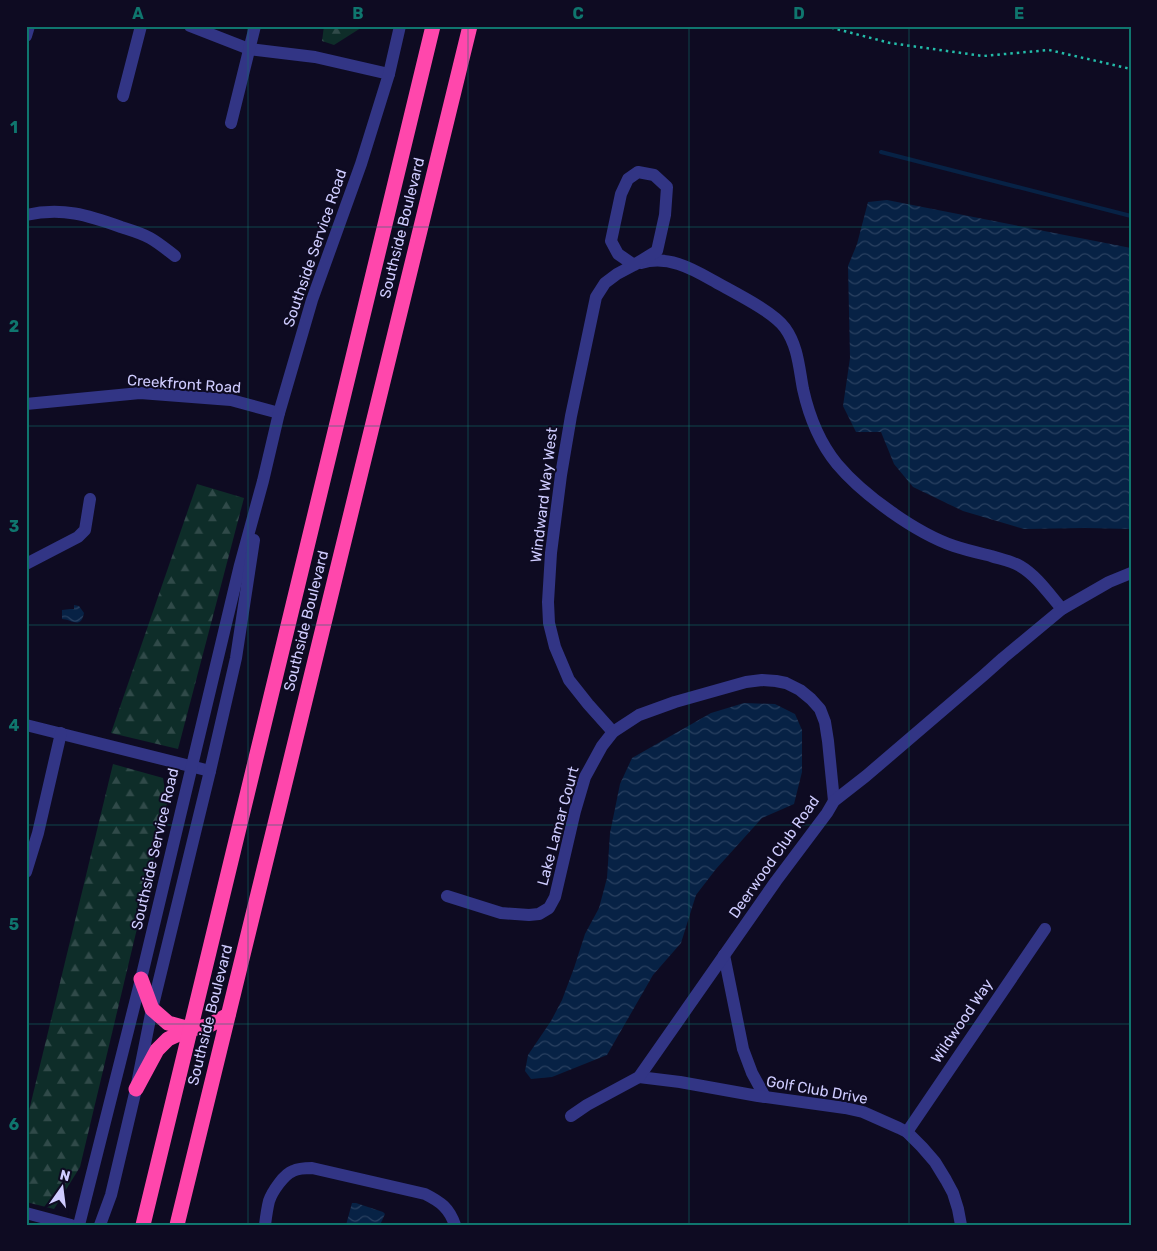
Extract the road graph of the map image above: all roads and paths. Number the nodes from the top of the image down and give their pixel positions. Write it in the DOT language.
graph roads {
  1 [pos="29,26"];
  2 [pos="141,26"];
  3 [pos="190,26"];
  4 [pos="254,26"];
  5 [pos="400,26"];
  6 [pos="433,26"];
  7 [pos="470,26"];
  8 [pos="825,26"];
  9 [pos="26,36"];
  10 [pos="249,49"];
  11 [pos="1131,69"];
  12 [pos="389,74"];
  13 [pos="123,96"];
  14 [pos="231,123"];
  15 [pos="26,215"];
  16 [pos="175,256"];
  17 [pos="634,265"];
  18 [pos="26,404"];
  19 [pos="279,413"];
  20 [pos="263,481"];
  21 [pos="90,499"];
  22 [pos="26,564"];
  23 [pos="1131,573"];
  24 [pos="1062,609"];
  25 [pos="26,725"];
  26 [pos="613,732"];
  27 [pos="62,733"];
  28 [pos="191,766"];
  29 [pos="210,771"];
  30 [pos="834,801"];
  31 [pos="26,872"];
  32 [pos="447,896"];
  33 [pos="1045,929"];
  34 [pos="724,955"];
  35 [pos="141,978"];
  36 [pos="152,1009"];
  37 [pos="228,1015"];
  38 [pos="190,1029"];
  39 [pos="639,1077"];
  40 [pos="136,1089"];
  41 [pos="765,1097"];
  42 [pos="570,1116"];
  43 [pos="907,1132"];
  44 [pos="26,1213"];
  45 [pos="71,1225"];
  46 [pos="79,1225"];
  47 [pos="100,1225"];
  48 [pos="143,1225"];
  49 [pos="177,1225"];
  50 [pos="265,1225"];
  51 [pos="454,1225"];
  52 [pos="961,1225"];
  1 -- 9 [label="street"];
  2 -- 13 [label="street"];
  3 -- 10 [label="street"];
  4 -- 10 [label="street"];
  5 -- 12 [label="street, Southside Service Road"];
  6 -- 38 [label="highway, Southside Boulevard"];
  7 -- 37 [label="highway, Southside Boulevard"];
  8 -- 11 [label="path"];
  10 -- 12 [label="street"];
  10 -- 14 [label="street"];
  12 -- 19 [label="street, Southside Service Road"];
  15 -- 16 [label="street"];
  17 -- 17 [label="street, Windward Way West"];
  17 -- 24 [label="street"];
  17 -- 26 [label="street, Windward Way West"];
  18 -- 19 [label="street, Creekfront Road"];
  19 -- 20 [label="street, Southside Service Road"];
  20 -- 28 [label="street, Southside Service Road"];
  20 -- 29 [label="street, Southside Service Road"];
  21 -- 22 [label="street"];
  23 -- 24 [label="street, Deerwood Club Road"];
  24 -- 30 [label="street, Deerwood Club Road"];
  25 -- 27 [label="street"];
  26 -- 30 [label="street, Lake Lamar Court"];
  26 -- 32 [label="street, Lake Lamar Court"];
  27 -- 28 [label="street"];
  27 -- 31 [label="street"];
  28 -- 29 [label="street"];
  28 -- 35 [label="street, Southside Service Road"];
  29 -- 36 [label="street, Southside Service Road"];
  30 -- 34 [label="street, Deerwood Club Road"];
  33 -- 43 [label="street, Wildwood Way"];
  34 -- 39 [label="street, Deerwood Club Road"];
  34 -- 41 [label="street"];
  35 -- 36 [label="highway"];
  35 -- 46 [label="street, Southside Service Road"];
  36 -- 38 [label="highway"];
  36 -- 40 [label="street, Southside Service Road"];
  37 -- 38 [label="highway"];
  37 -- 49 [label="highway, Southside Boulevard"];
  38 -- 40 [label="highway"];
  38 -- 48 [label="highway, Southside Boulevard"];
  39 -- 41 [label="street, Golf Club Drive"];
  39 -- 42 [label="street, Deerwood Club Road"];
  40 -- 47 [label="street, Southside Service Road"];
  41 -- 43 [label="street, Golf Club Drive"];
  43 -- 52 [label="street, Golf Club Drive"];
  44 -- 45 [label="street"];
  50 -- 51 [label="street"];
}
